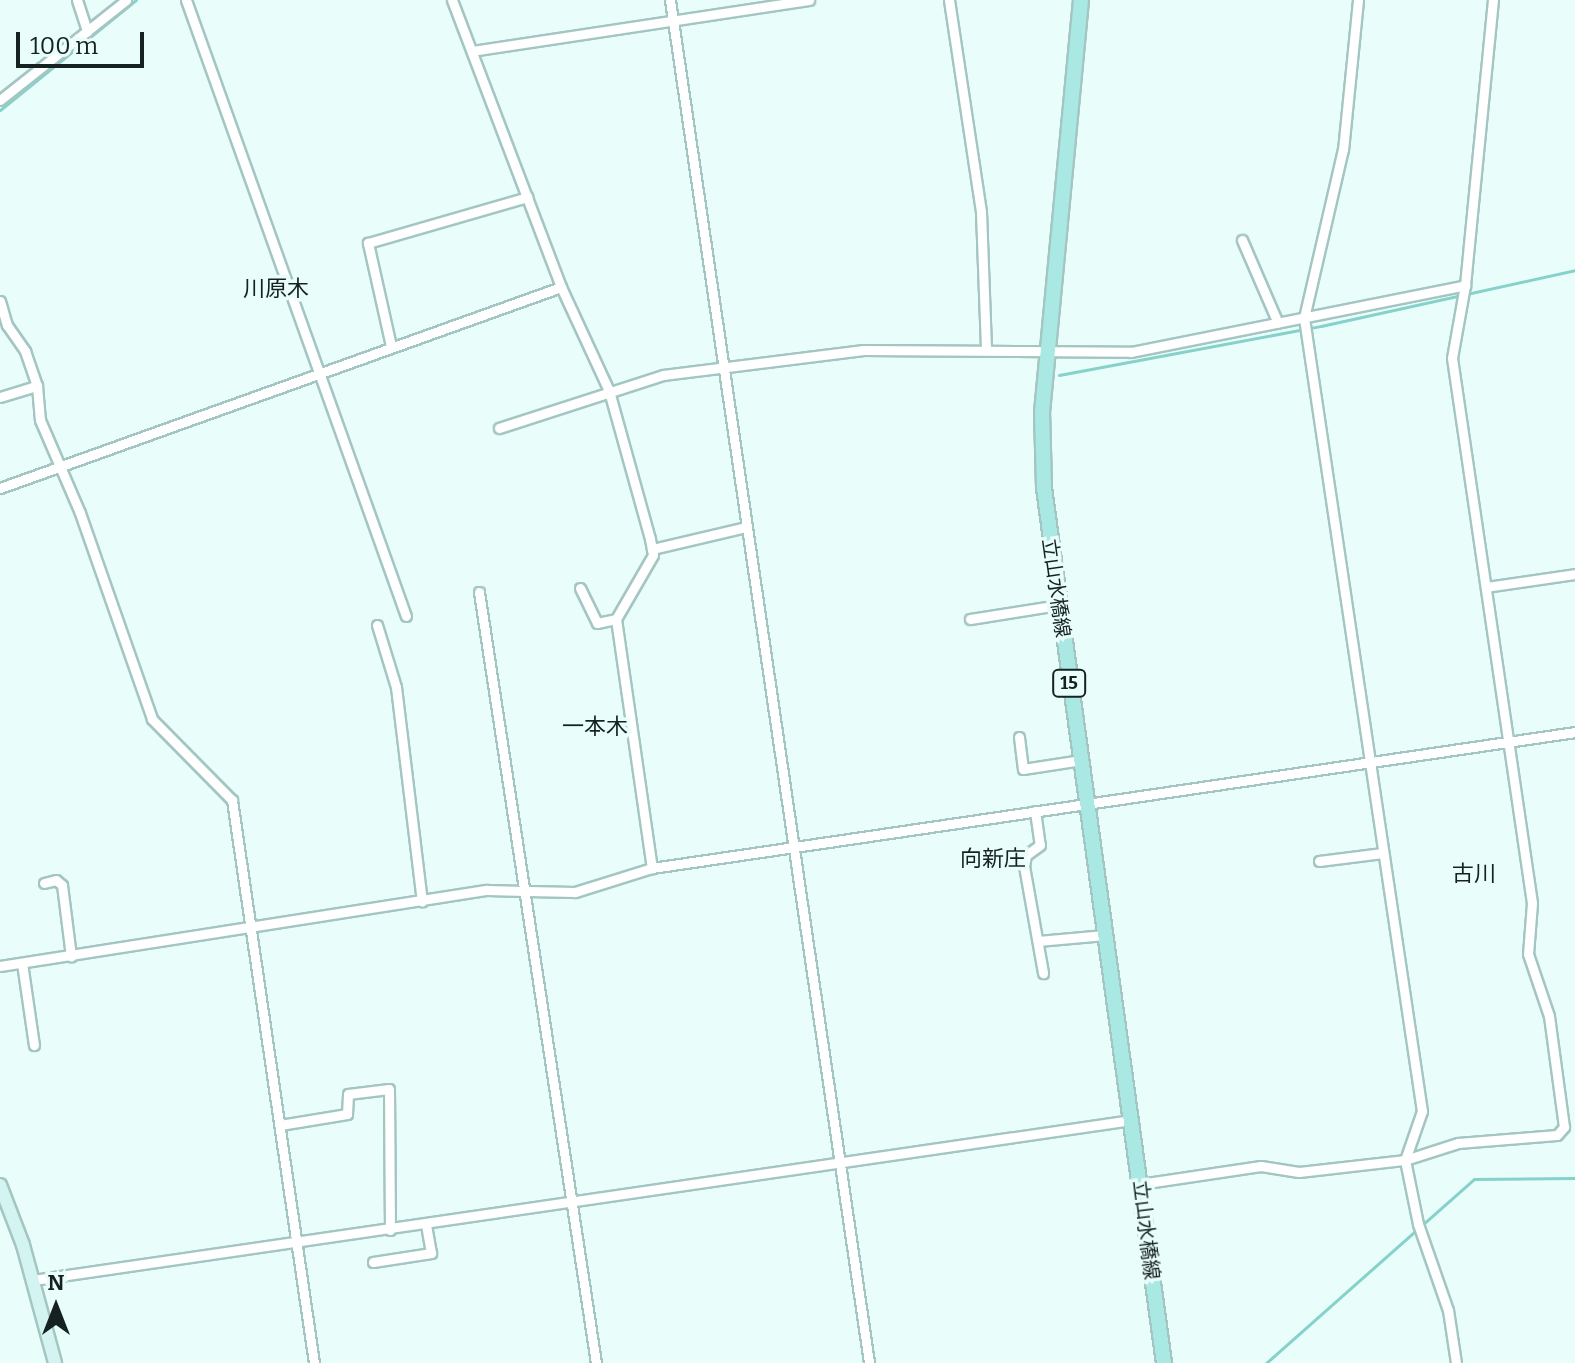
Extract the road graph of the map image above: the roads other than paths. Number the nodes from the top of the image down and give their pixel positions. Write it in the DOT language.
graph roads {
  1 [pos="77,0"];
  2 [pos="126,0"];
  3 [pos="186,0"];
  4 [pos="452,0"];
  5 [pos="670,0"];
  6 [pos="809,0"];
  7 [pos="949,0"];
  8 [pos="1081,0"];
  9 [pos="1358,0"];
  10 [pos="1493,0"];
  11 [pos="673,21"];
  12 [pos="87,31"];
  13 [pos="472,51"];
  14 [pos="0,100"];
  15 [pos="527,197"];
  16 [pos="1242,240"];
  17 [pos="1465,285"];
  18 [pos="561,287"];
  19 [pos="0,301"];
  20 [pos="1304,318"];
  21 [pos="1278,323"];
  22 [pos="391,346"];
  23 [pos="1047,348"];
  24 [pos="986,349"];
  25 [pos="723,366"];
  26 [pos="319,371"];
  27 [pos="37,386"];
  28 [pos="609,391"];
  29 [pos="0,397"];
  30 [pos="499,428"];
  31 [pos="57,466"];
  32 [pos="0,488"];
  33 [pos="746,527"];
  34 [pos="652,549"];
  35 [pos="1575,574"];
  36 [pos="1486,587"];
  37 [pos="580,588"];
  38 [pos="479,592"];
  39 [pos="1058,605"];
  40 [pos="406,616"];
  41 [pos="616,619"];
  42 [pos="970,619"];
  43 [pos="377,625"];
  44 [pos="1575,732"];
  45 [pos="1019,737"];
  46 [pos="1508,742"];
  47 [pos="1081,760"];
  48 [pos="1369,762"];
  49 [pos="1087,803"];
  50 [pos="1035,811"];
  51 [pos="793,849"];
  52 [pos="1382,853"];
  53 [pos="1319,861"];
  54 [pos="652,868"];
  55 [pos="44,883"];
  56 [pos="523,888"];
  57 [pos="422,901"];
  58 [pos="253,930"];
  59 [pos="1105,935"];
  60 [pos="1038,941"];
  61 [pos="71,956"];
  62 [pos="22,963"];
  63 [pos="0,966"];
  64 [pos="1043,973"];
  65 [pos="34,1045"];
  66 [pos="1131,1120"];
  67 [pos="280,1125"];
  68 [pos="1405,1160"];
  69 [pos="839,1165"];
  70 [pos="1140,1184"];
  71 [pos="0,1185"];
  72 [pos="571,1204"];
  73 [pos="426,1225"];
  74 [pos="390,1230"];
  75 [pos="296,1243"];
  76 [pos="373,1262"];
  77 [pos="33,1280"];
  78 [pos="55,1363"];
  79 [pos="314,1363"];
  80 [pos="596,1363"];
  81 [pos="869,1363"];
  82 [pos="1164,1363"];
  83 [pos="1456,1363"];
  1 -- 12 [label="street"];
  2 -- 12 [label="street"];
  3 -- 26 [label="street"];
  4 -- 13 [label="street"];
  5 -- 11 [label="street"];
  6 -- 11 [label="street"];
  7 -- 24 [label="street"];
  8 -- 23 [label="main road, 立山水橋線 / 15"];
  9 -- 20 [label="street"];
  10 -- 17 [label="street"];
  11 -- 13 [label="street"];
  11 -- 25 [label="street"];
  12 -- 14 [label="street"];
  13 -- 15 [label="street"];
  15 -- 18 [label="street"];
  15 -- 22 [label="street"];
  16 -- 21 [label="street"];
  17 -- 20 [label="street"];
  17 -- 36 [label="street"];
  18 -- 22 [label="street"];
  18 -- 28 [label="street"];
  19 -- 27 [label="street"];
  20 -- 21 [label="street"];
  20 -- 48 [label="street"];
  21 -- 23 [label="street"];
  22 -- 26 [label="street"];
  23 -- 24 [label="street"];
  23 -- 39 [label="main road, 立山水橋線 / 15"];
  24 -- 25 [label="street"];
  25 -- 28 [label="street"];
  25 -- 33 [label="street"];
  26 -- 31 [label="street"];
  26 -- 40 [label="street"];
  27 -- 29 [label="street"];
  27 -- 31 [label="street"];
  28 -- 30 [label="street"];
  28 -- 34 [label="street"];
  31 -- 32 [label="street"];
  31 -- 58 [label="street"];
  33 -- 34 [label="street"];
  33 -- 51 [label="street"];
  34 -- 41 [label="street"];
  35 -- 36 [label="street"];
  36 -- 46 [label="street"];
  37 -- 41 [label="street"];
  38 -- 56 [label="street"];
  39 -- 42 [label="street"];
  39 -- 47 [label="main road, 立山水橋線 / 15"];
  41 -- 54 [label="street"];
  43 -- 57 [label="street"];
  44 -- 46 [label="street"];
  45 -- 47 [label="street"];
  46 -- 48 [label="street"];
  46 -- 68 [label="street"];
  47 -- 49 [label="main road, 立山水橋線 / 15"];
  48 -- 49 [label="street"];
  48 -- 52 [label="street"];
  49 -- 50 [label="street"];
  49 -- 59 [label="main road, 立山水橋線 / 15"];
  50 -- 51 [label="street"];
  50 -- 60 [label="street"];
  51 -- 54 [label="street"];
  51 -- 69 [label="street"];
  52 -- 53 [label="street"];
  52 -- 68 [label="street"];
  54 -- 56 [label="street"];
  55 -- 61 [label="street"];
  56 -- 57 [label="street"];
  56 -- 72 [label="street"];
  57 -- 58 [label="street"];
  58 -- 61 [label="street"];
  58 -- 67 [label="street"];
  59 -- 60 [label="street"];
  59 -- 66 [label="main road, 立山水橋線 / 15"];
  60 -- 64 [label="street"];
  61 -- 62 [label="street"];
  62 -- 63 [label="street"];
  62 -- 65 [label="street"];
  66 -- 69 [label="street"];
  66 -- 70 [label="main road, 立山水橋線 / 15"];
  67 -- 74 [label="street"];
  67 -- 75 [label="street"];
  68 -- 70 [label="street"];
  68 -- 83 [label="street"];
  69 -- 72 [label="street"];
  69 -- 81 [label="street"];
  70 -- 82 [label="main road, 立山水橋線 / 15"];
  71 -- 77 [label="main road"];
  72 -- 73 [label="street"];
  72 -- 80 [label="street"];
  73 -- 74 [label="street"];
  73 -- 76 [label="street"];
  74 -- 75 [label="street"];
  75 -- 77 [label="street"];
  75 -- 79 [label="street"];
  77 -- 78 [label="main road"];
}
